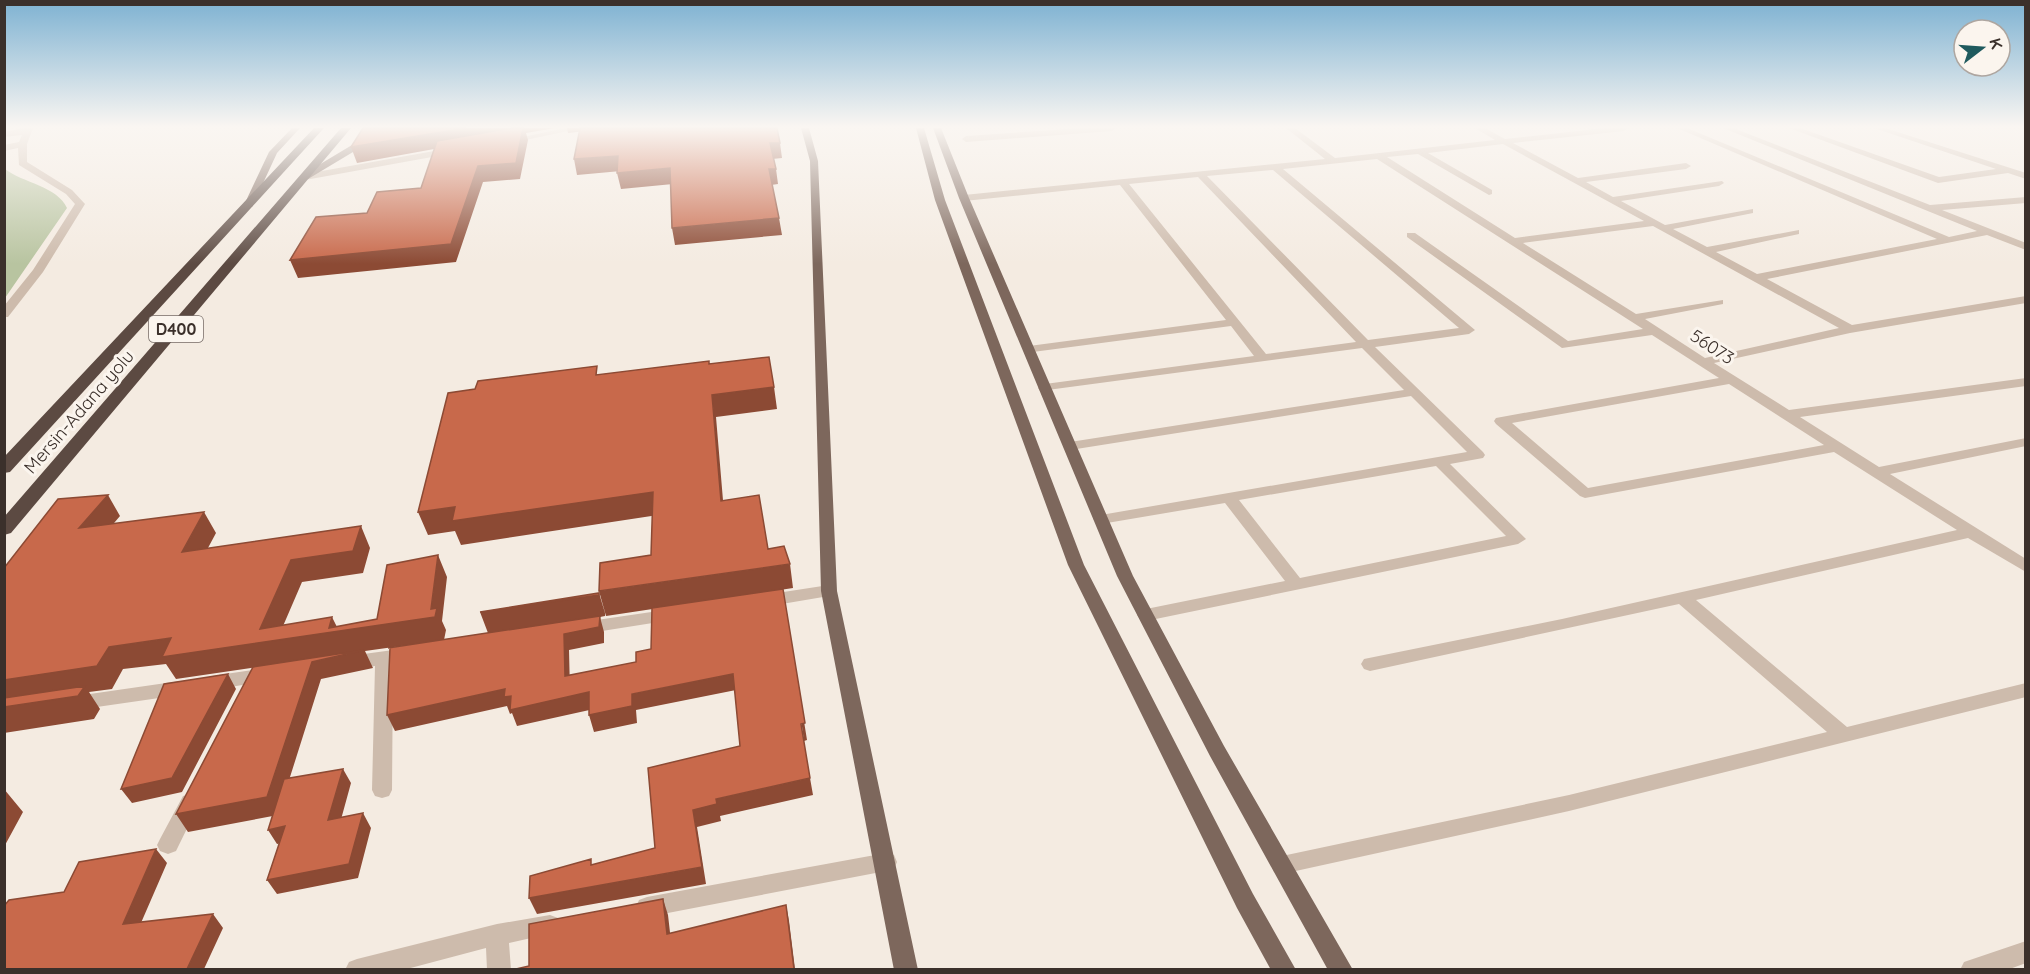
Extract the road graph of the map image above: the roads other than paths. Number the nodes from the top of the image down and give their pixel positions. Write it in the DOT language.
graph roads {
  1 [pos="39,173"];
  2 [pos="263,173"];
  3 [pos="278,173"];
  4 [pos="308,173"];
  5 [pos="311,173"];
  6 [pos="324,173"];
  7 [pos="814,173"];
  8 [pos="933,173"];
  9 [pos="955,173"];
  10 [pos="1206,173"];
  11 [pos="1283,173"];
  12 [pos="1406,173"];
  13 [pos="1457,173"];
  14 [pos="1562,173"];
  15 [pos="1631,173"];
  16 [pos="1790,173"];
  17 [pos="1841,173"];
  18 [pos="1920,173"];
  19 [pos="1987,173"];
  20 [pos="1200,174"];
  21 [pos="305,177"];
  22 [pos="1576,181"];
  23 [pos="1122,182"];
  24 [pos="1719,183"];
  25 [pos="1489,192"];
  26 [pos="964,198"];
  27 [pos="1611,200"];
  28 [pos="2025,200"];
  29 [pos="249,205"];
  30 [pos="1928,208"];
  31 [pos="1749,211"];
  32 [pos="1654,223"];
  33 [pos="1664,228"];
  34 [pos="1795,232"];
  35 [pos="1988,232"];
  36 [pos="1411,235"];
  37 [pos="1946,239"];
  38 [pos="1512,241"];
  39 [pos="2022,245"];
  40 [pos="1705,251"];
  41 [pos="1756,278"];
  42 [pos="2025,298"];
  43 [pos="1719,302"];
  44 [pos="4,314"];
  45 [pos="1633,318"];
  46 [pos="1234,322"];
  47 [pos="1850,329"];
  48 [pos="1653,331"];
  49 [pos="1364,343"];
  50 [pos="1029,350"];
  51 [pos="1263,358"];
  52 [pos="1702,362"];
  53 [pos="1730,380"];
  54 [pos="2025,382"];
  55 [pos="1045,388"];
  56 [pos="1414,392"];
  57 [pos="1786,415"];
  58 [pos="2025,442"];
  59 [pos="1070,446"];
  60 [pos="1836,447"];
  61 [pos="1441,463"];
  62 [pos="4,468"];
  63 [pos="1876,472"];
  64 [pos="1230,499"];
  65 [pos="1101,519"];
  66 [pos="4,529"];
  67 [pos="1971,532"];
  68 [pos="2025,567"];
  69 [pos="1295,583"];
  70 [pos="829,591"];
  71 [pos="1683,598"];
  72 [pos="747,603"];
  73 [pos="689,612"];
  74 [pos="1146,615"];
  75 [pos="560,631"];
  76 [pos="431,651"];
  77 [pos="384,658"];
  78 [pos="1370,663"];
  79 [pos="337,664"];
  80 [pos="278,673"];
  81 [pos="254,677"];
  82 [pos="2025,690"];
  83 [pos="243,698"];
  84 [pos="61,705"];
  85 [pos="1845,736"];
  86 [pos="201,782"];
  87 [pos="382,790"];
  88 [pos="168,845"];
  89 [pos="885,862"];
  90 [pos="1282,865"];
  91 [pos="627,910"];
  92 [pos="568,921"];
  93 [pos="497,935"];
  94 [pos="2025,952"];
  95 [pos="357,969"];
  96 [pos="499,969"];
  97 [pos="906,969"];
  98 [pos="1284,969"];
  99 [pos="1341,969"];
  100 [pos="1971,969"];
  1 -- 44 [label="street"];
  2 -- 29 [label="main road"];
  3 -- 29 [label="highway, Mersin-Adana yolu / D400"];
  4 -- 21 [label="highway, Mersin-Adana yolu / D400"];
  5 -- 21 [label="main road"];
  6 -- 21 [label="street"];
  7 -- 70 [label="main road"];
  8 -- 98 [label="main road"];
  9 -- 26 [label="main road"];
  10 -- 20 [label="street"];
  11 -- 49 [label="street"];
  12 -- 38 [label="street, 56073"];
  13 -- 25 [label="street"];
  14 -- 22 [label="street"];
  15 -- 22 [label="street"];
  16 -- 37 [label="street"];
  17 -- 30 [label="street"];
  18 -- 19 [label="street"];
  20 -- 23 [label="street"];
  20 -- 49 [label="street"];
  21 -- 66 [label="highway, Mersin-Adana yolu / D400"];
  22 -- 27 [label="street"];
  23 -- 26 [label="street"];
  23 -- 46 [label="street"];
  24 -- 27 [label="street"];
  26 -- 50 [label="main road"];
  27 -- 32 [label="street"];
  28 -- 30 [label="street"];
  29 -- 62 [label="highway, Mersin-Adana yolu / D400"];
  30 -- 35 [label="street"];
  31 -- 33 [label="street"];
  32 -- 33 [label="street"];
  32 -- 38 [label="street"];
  33 -- 40 [label="street"];
  34 -- 40 [label="street"];
  35 -- 37 [label="street"];
  35 -- 39 [label="street"];
  36 -- 48 [label="street"];
  37 -- 41 [label="street"];
  38 -- 45 [label="street, 56073"];
  40 -- 41 [label="street"];
  41 -- 47 [label="street"];
  42 -- 47 [label="street"];
  43 -- 45 [label="street"];
  45 -- 48 [label="street, 56073"];
  46 -- 50 [label="street"];
  46 -- 51 [label="street"];
  47 -- 52 [label="street"];
  48 -- 52 [label="street, 56073"];
  49 -- 51 [label="street"];
  49 -- 56 [label="street"];
  50 -- 55 [label="main road"];
  51 -- 55 [label="street"];
  52 -- 53 [label="street, 56073"];
  53 -- 57 [label="street, 56073"];
  53 -- 60 [label="street"];
  54 -- 57 [label="street"];
  55 -- 59 [label="main road"];
  56 -- 59 [label="street"];
  56 -- 61 [label="street"];
  57 -- 60 [label="street, 56073"];
  58 -- 63 [label="street"];
  59 -- 65 [label="main road"];
  60 -- 63 [label="street, 56073"];
  61 -- 64 [label="street"];
  61 -- 69 [label="street"];
  63 -- 67 [label="street, 56073"];
  64 -- 65 [label="street"];
  64 -- 69 [label="street"];
  65 -- 74 [label="main road"];
  67 -- 68 [label="street, 56073"];
  67 -- 71 [label="street"];
  69 -- 74 [label="street"];
  70 -- 72 [label="street"];
  70 -- 89 [label="main road"];
  71 -- 78 [label="street"];
  71 -- 85 [label="street"];
  73 -- 75 [label="street"];
  74 -- 90 [label="main road"];
  76 -- 77 [label="street"];
  77 -- 79 [label="street"];
  77 -- 87 [label="street"];
  80 -- 81 [label="street"];
  81 -- 83 [label="street"];
  81 -- 84 [label="street"];
  82 -- 85 [label="street"];
  85 -- 90 [label="street"];
  86 -- 88 [label="street"];
  89 -- 91 [label="street"];
  89 -- 97 [label="main road"];
  90 -- 99 [label="main road"];
  92 -- 93 [label="street"];
  93 -- 95 [label="street"];
  93 -- 96 [label="street"];
  94 -- 100 [label="street"];
}
